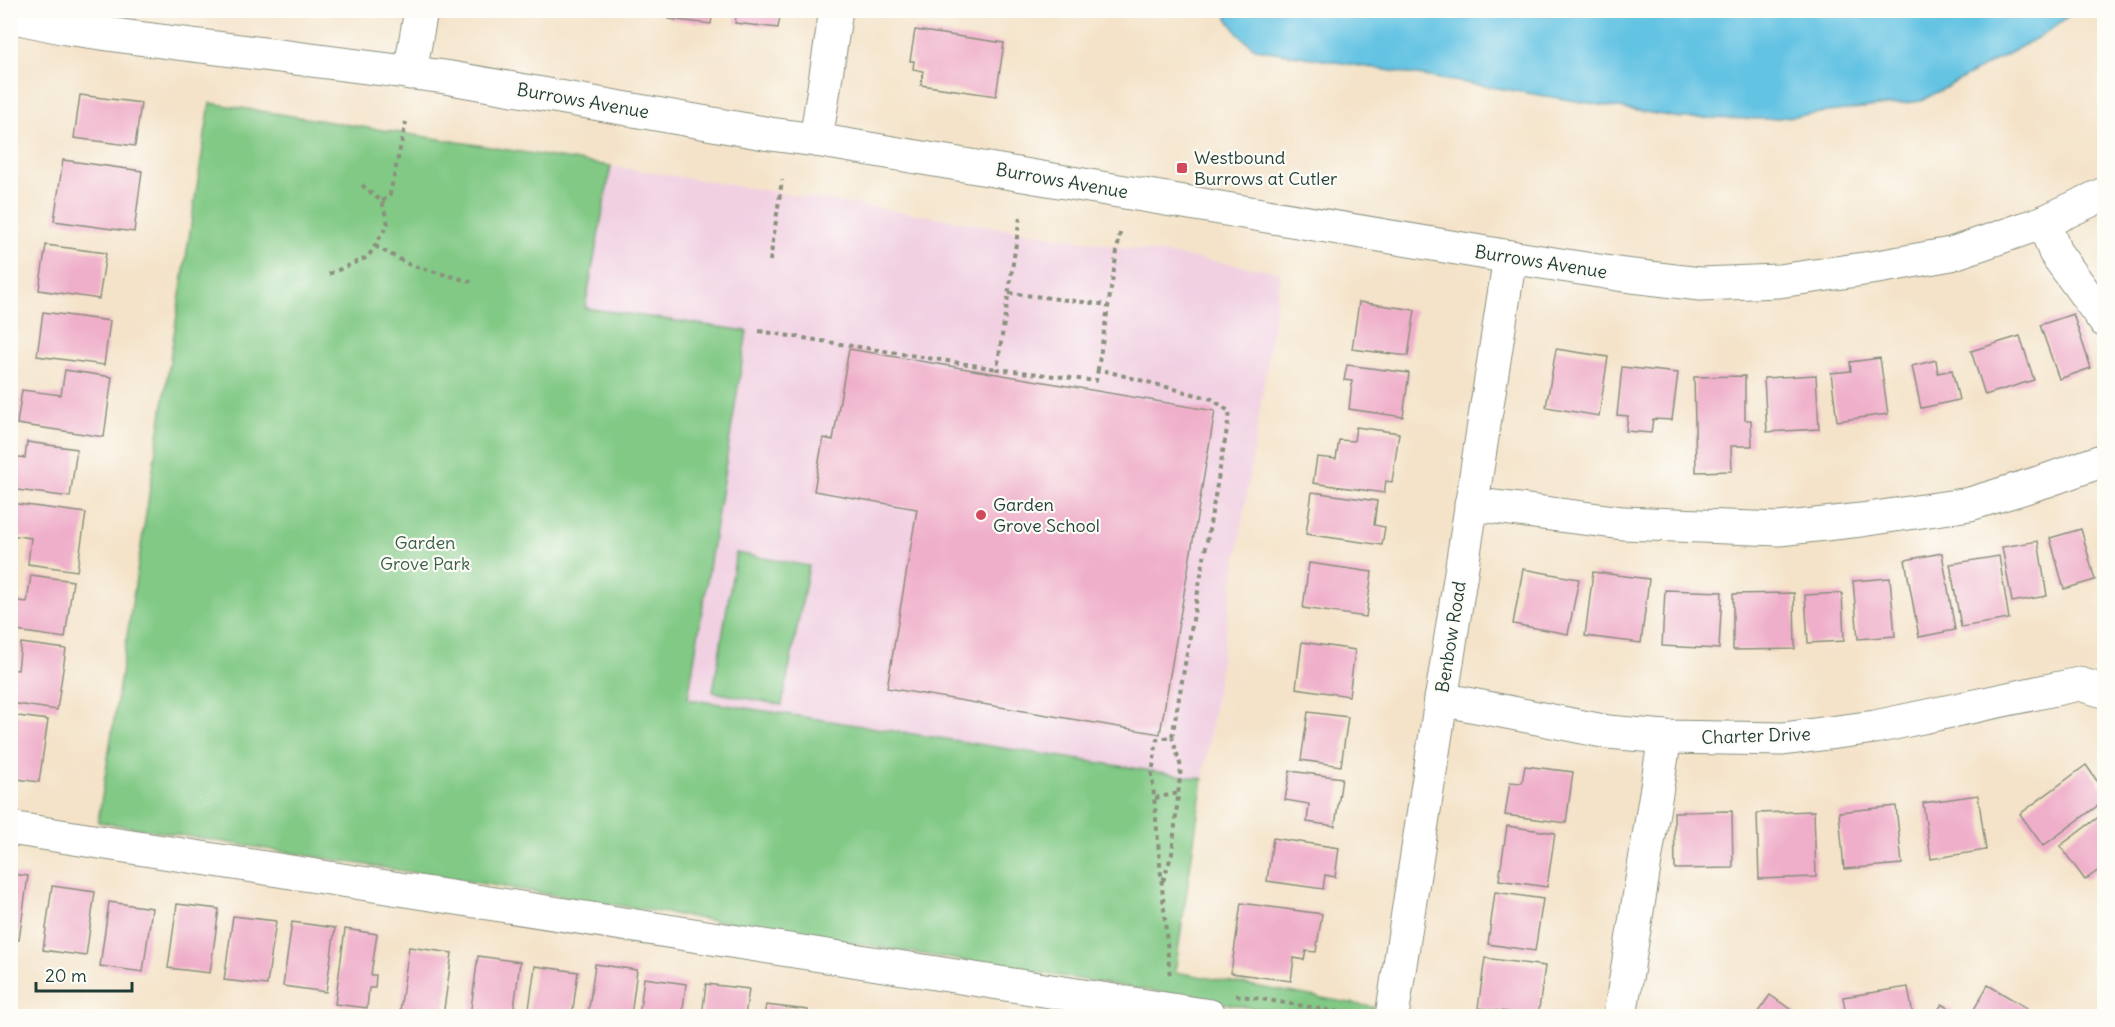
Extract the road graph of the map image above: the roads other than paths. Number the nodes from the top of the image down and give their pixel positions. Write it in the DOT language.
graph roads {
  1 [pos="421,10"];
  2 [pos="836,10"];
  3 [pos="10,15"];
  4 [pos="410,73"];
  5 [pos="816,140"];
  6 [pos="2104,194"];
  7 [pos="2044,222"];
  8 [pos="1510,257"];
  9 [pos="2104,320"];
  10 [pos="2104,459"];
  11 [pos="1472,504"];
  12 [pos="2104,691"];
  13 [pos="1441,699"];
  14 [pos="1665,737"];
  15 [pos="10,828"];
  16 [pos="1218,1005"];
  17 [pos="1392,1017"];
  18 [pos="1620,1017"];
  1 -- 4 [label="street"];
  2 -- 5 [label="street"];
  3 -- 4 [label="street, Burrows Avenue"];
  4 -- 5 [label="street, Burrows Avenue"];
  5 -- 8 [label="street, Burrows Avenue"];
  6 -- 7 [label="street, Burrows Avenue"];
  7 -- 8 [label="street, Burrows Avenue"];
  7 -- 9 [label="street"];
  8 -- 11 [label="street, Benbow Road"];
  10 -- 11 [label="street"];
  11 -- 13 [label="street, Benbow Road"];
  12 -- 14 [label="street, Charter Drive"];
  13 -- 14 [label="street, Charter Drive"];
  13 -- 17 [label="street, Benbow Road"];
  14 -- 18 [label="street"];
  15 -- 16 [label="street"];
}
